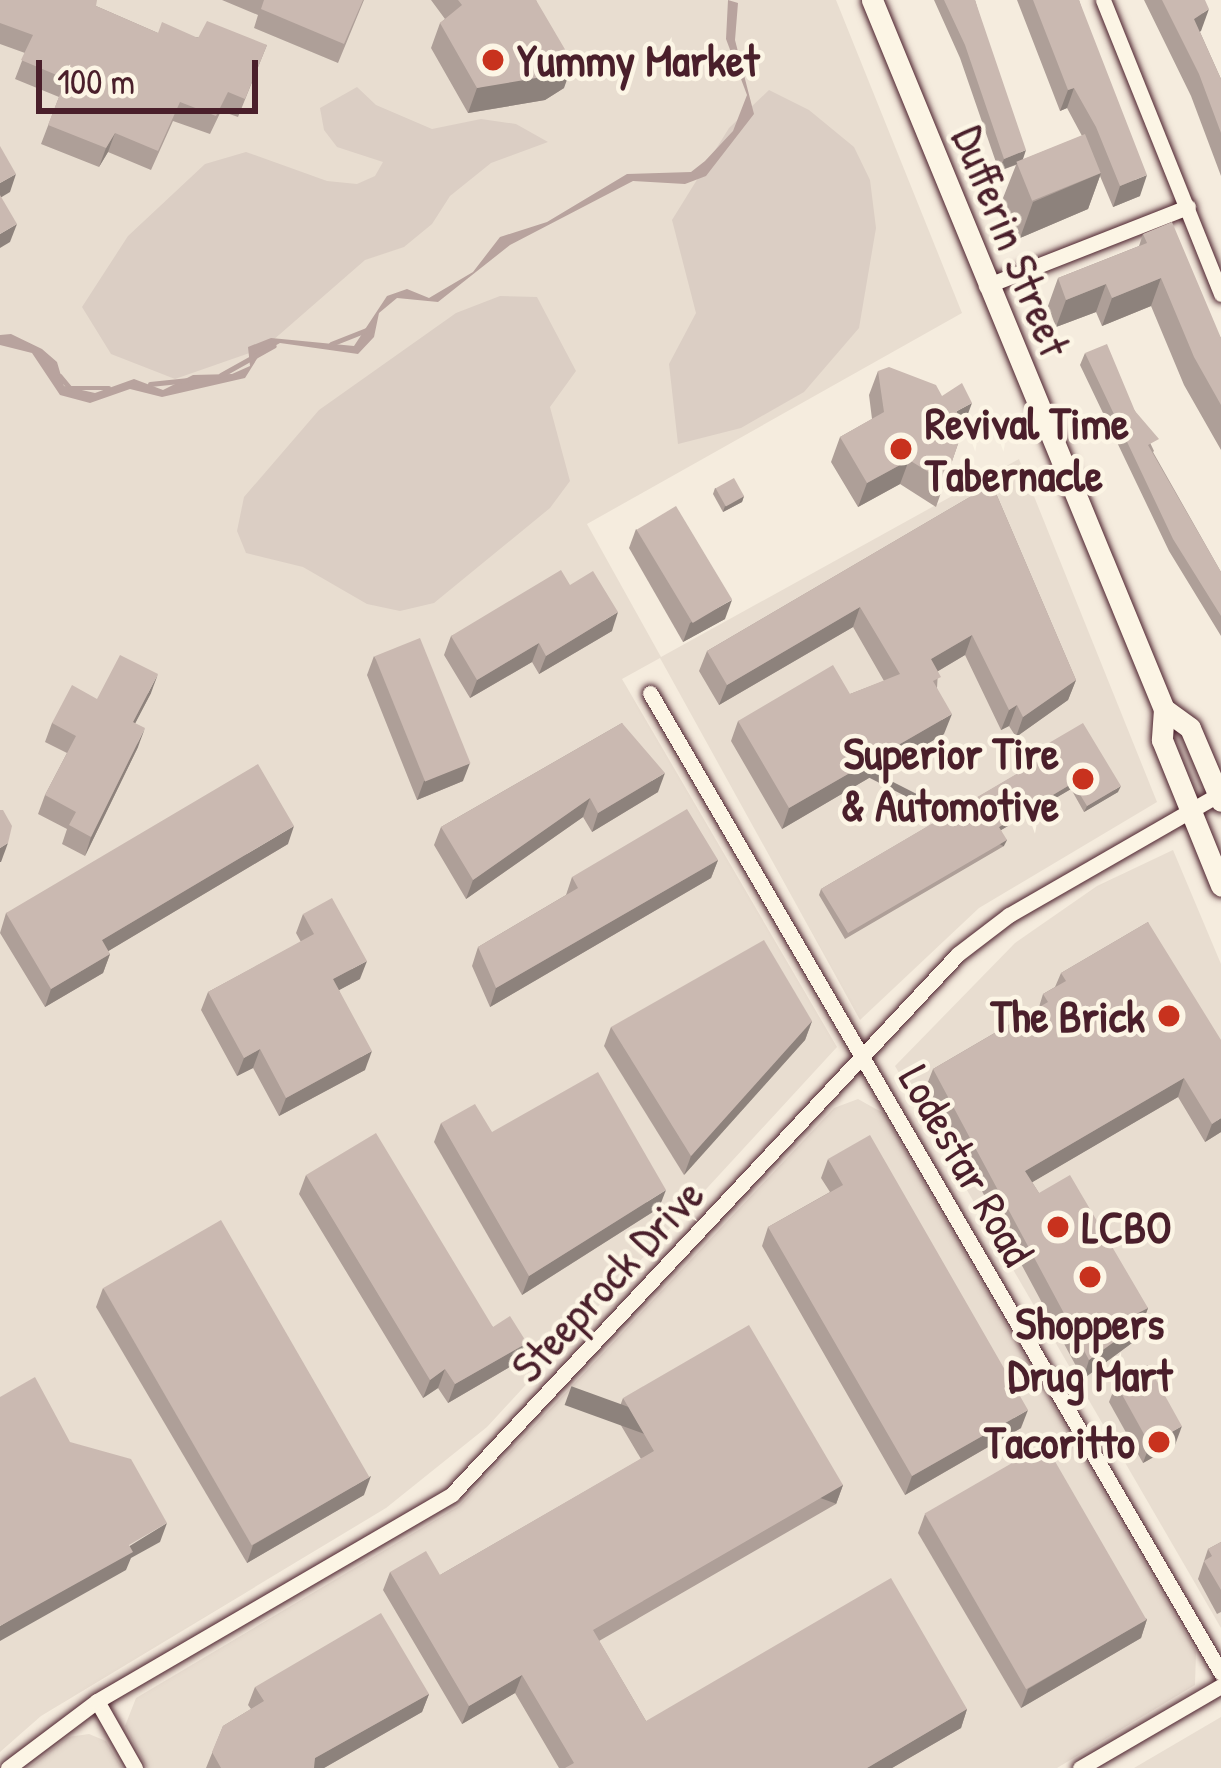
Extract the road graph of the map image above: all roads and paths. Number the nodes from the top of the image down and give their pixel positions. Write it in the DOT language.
graph roads {
  1 [pos="872,0"];
  2 [pos="1103,0"];
  3 [pos="1188,207"];
  4 [pos="986,286"];
  5 [pos="1221,294"];
  6 [pos="650,693"];
  7 [pos="1164,709"];
  8 [pos="1220,798"];
  9 [pos="1190,809"];
  10 [pos="1221,885"];
  11 [pos="864,1056"];
  12 [pos="1221,1673"];
  13 [pos="1221,1686"];
  14 [pos="97,1701"];
  15 [pos="8,1768"];
  16 [pos="134,1768"];
  17 [pos="1081,1768"];
  1 -- 4 [label="main road, Dufferin Street"];
  2 -- 3 [label="street"];
  3 -- 4 [label="street"];
  3 -- 5 [label="street"];
  4 -- 7 [label="main road, Dufferin Street"];
  6 -- 11 [label="street, Lodestar Road"];
  7 -- 8 [label="main road, Dufferin Street"];
  7 -- 9 [label="main road, Dufferin Street"];
  8 -- 9 [label="street, Steeprock Drive"];
  9 -- 10 [label="main road, Dufferin Street"];
  9 -- 11 [label="street, Steeprock Drive"];
  11 -- 12 [label="street, Lodestar Road"];
  11 -- 14 [label="street, Steeprock Drive"];
  13 -- 17 [label="street"];
  14 -- 15 [label="street, Steeprock Drive"];
  14 -- 16 [label="street"];
}
